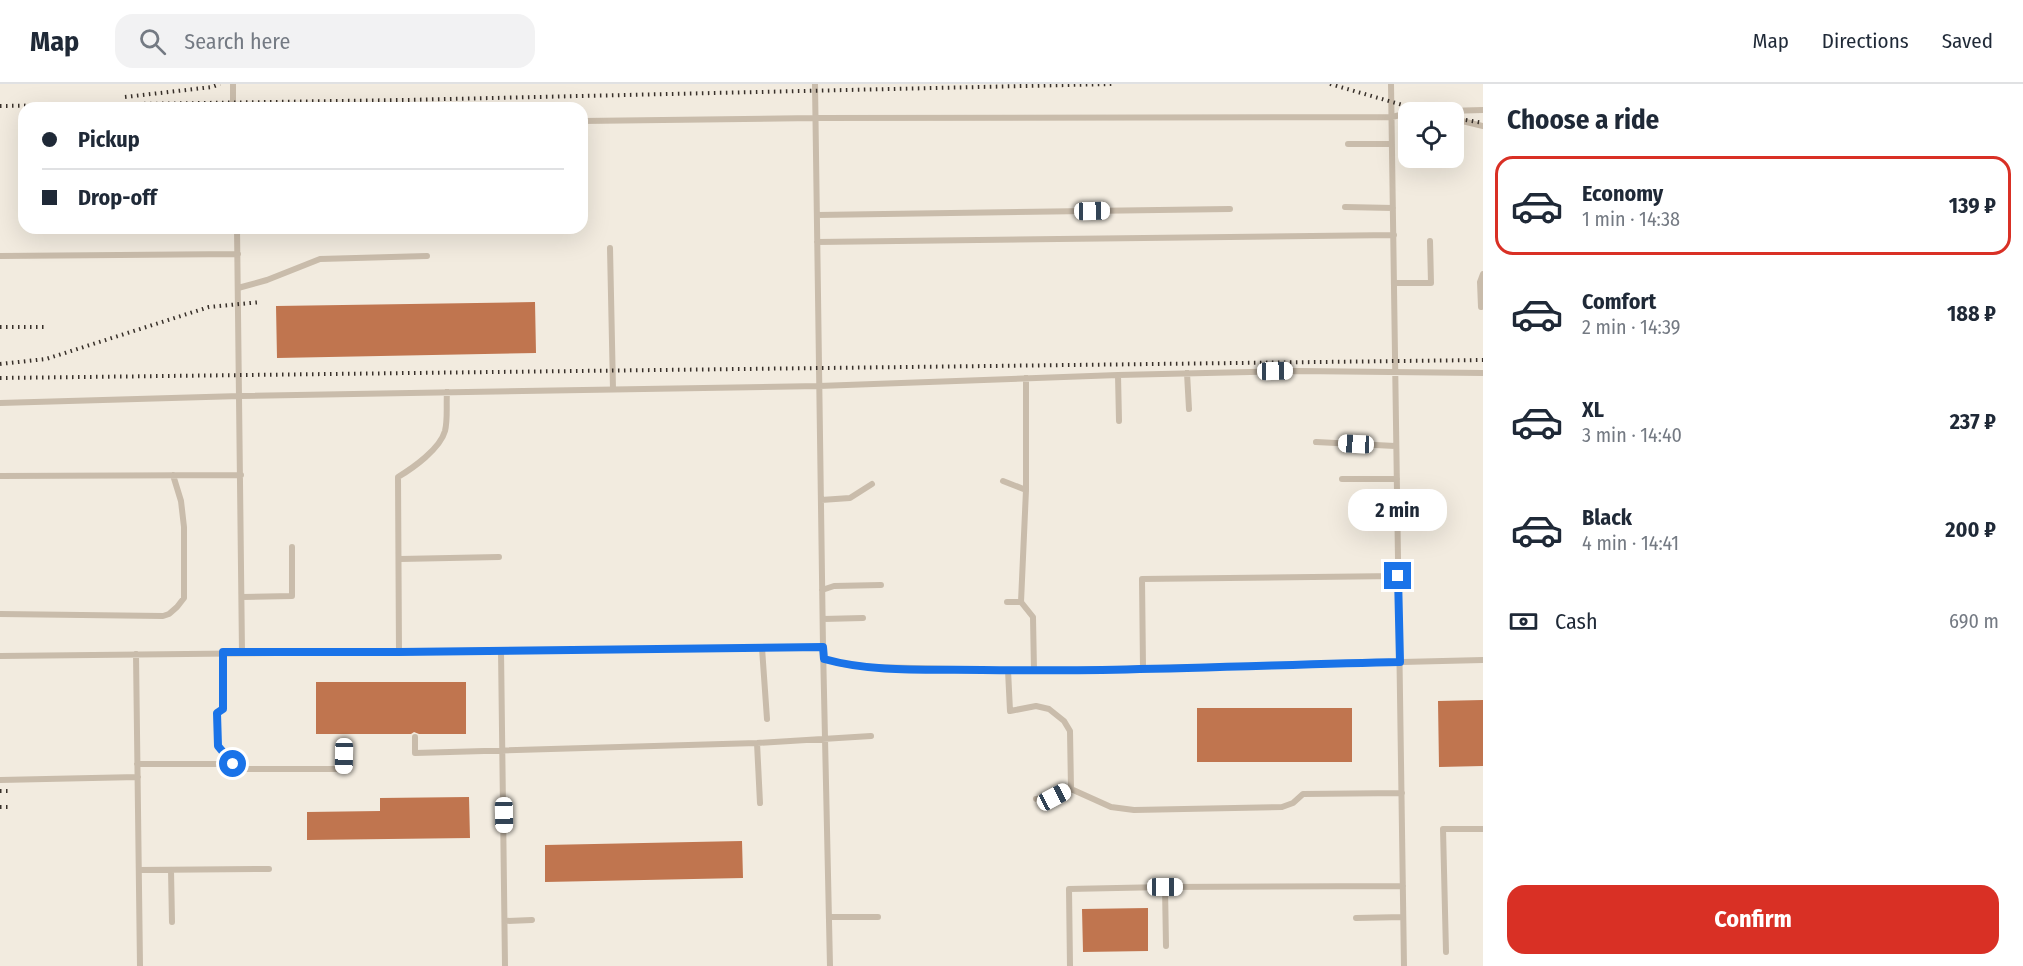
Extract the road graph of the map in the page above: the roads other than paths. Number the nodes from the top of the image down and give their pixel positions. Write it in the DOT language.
graph roads {
  1 [pos="233,84"];
  2 [pos="815,84"];
  3 [pos="1391,84"];
  4 [pos="233,102"];
  5 [pos="1483,110"];
  6 [pos="1464,111"];
  7 [pos="1398,116"];
  8 [pos="1392,117"];
  9 [pos="816,118"];
  10 [pos="588,121"];
  11 [pos="1464,121"];
  12 [pos="1483,126"];
  13 [pos="1348,144"];
  14 [pos="1392,144"];
  15 [pos="1345,207"];
  16 [pos="1393,208"];
  17 [pos="1230,209"];
  18 [pos="817,215"];
  19 [pos="237,234"];
  20 [pos="1394,235"];
  21 [pos="817,242"];
  22 [pos="1430,242"];
  23 [pos="610,248"];
  24 [pos="237,254"];
  25 [pos="0,256"];
  26 [pos="427,256"];
  27 [pos="1483,274"];
  28 [pos="1394,283"];
  29 [pos="238,288"];
  30 [pos="1481,308"];
  31 [pos="1395,370"];
  32 [pos="1483,373"];
  33 [pos="1187,374"];
  34 [pos="1118,375"];
  35 [pos="1026,378"];
  36 [pos="819,386"];
  37 [pos="613,389"];
  38 [pos="447,392"];
  39 [pos="240,396"];
  40 [pos="0,404"];
  41 [pos="1189,410"];
  42 [pos="1119,421"];
  43 [pos="1316,442"];
  44 [pos="1395,446"];
  45 [pos="173,475"];
  46 [pos="241,475"];
  47 [pos="0,476"];
  48 [pos="1342,479"];
  49 [pos="1397,479"];
  50 [pos="1003,481"];
  51 [pos="872,484"];
  52 [pos="1026,490"];
  53 [pos="821,500"];
  54 [pos="292,547"];
  55 [pos="499,556"];
  56 [pos="400,559"];
  57 [pos="1398,576"];
  58 [pos="881,585"];
  59 [pos="822,590"];
  60 [pos="242,597"];
  61 [pos="1007,602"];
  62 [pos="1021,602"];
  63 [pos="0,614"];
  64 [pos="864,618"];
  65 [pos="823,619"];
  66 [pos="823,647"];
  67 [pos="762,648"];
  68 [pos="501,650"];
  69 [pos="223,652"];
  70 [pos="242,652"];
  71 [pos="399,652"];
  72 [pos="136,654"];
  73 [pos="0,656"];
  74 [pos="824,659"];
  75 [pos="1483,660"];
  76 [pos="1400,662"];
  77 [pos="1143,668"];
  78 [pos="1008,670"];
  79 [pos="1034,671"];
  80 [pos="767,719"];
  81 [pos="871,736"];
  82 [pos="415,737"];
  83 [pos="826,739"];
  84 [pos="344,742"];
  85 [pos="757,742"];
  86 [pos="503,751"];
  87 [pos="137,764"];
  88 [pos="233,764"];
  89 [pos="138,777"];
  90 [pos="0,780"];
  91 [pos="1071,789"];
  92 [pos="1402,793"];
  93 [pos="1036,799"];
  94 [pos="760,803"];
  95 [pos="1483,829"];
  96 [pos="269,869"];
  97 [pos="139,870"];
  98 [pos="171,870"];
  99 [pos="1403,886"];
  100 [pos="1165,887"];
  101 [pos="829,917"];
  102 [pos="878,917"];
  103 [pos="1403,917"];
  104 [pos="1356,918"];
  105 [pos="532,920"];
  106 [pos="505,921"];
  107 [pos="172,922"];
  108 [pos="1166,946"];
  109 [pos="1446,952"];
  110 [pos="141,966"];
  111 [pos="505,966"];
  112 [pos="830,966"];
  113 [pos="1070,966"];
  114 [pos="1404,966"];
  1 -- 4 [label="lane"];
  2 -- 9 [label="lane"];
  3 -- 8 [label="lane"];
  5 -- 6 [label="lane"];
  7 -- 8 [label="lane"];
  8 -- 9 [label="lane"];
  8 -- 14 [label="lane"];
  9 -- 10 [label="lane"];
  9 -- 18 [label="lane"];
  11 -- 12 [label="lane"];
  13 -- 14 [label="lane"];
  14 -- 16 [label="lane"];
  15 -- 16 [label="lane"];
  16 -- 20 [label="lane"];
  17 -- 18 [label="lane"];
  18 -- 21 [label="lane"];
  19 -- 24 [label="lane"];
  20 -- 21 [label="lane"];
  20 -- 28 [label="lane"];
  21 -- 36 [label="lane"];
  22 -- 28 [label="lane"];
  23 -- 37 [label="lane"];
  24 -- 25 [label="lane"];
  24 -- 29 [label="lane"];
  26 -- 29 [label="lane"];
  27 -- 30 [label="lane"];
  28 -- 31 [label="lane"];
  29 -- 39 [label="lane"];
  31 -- 32 [label="lane"];
  31 -- 33 [label="lane"];
  31 -- 44 [label="lane"];
  33 -- 34 [label="lane"];
  33 -- 41 [label="lane"];
  34 -- 35 [label="lane"];
  34 -- 42 [label="lane"];
  35 -- 36 [label="lane"];
  35 -- 52 [label="lane"];
  36 -- 37 [label="lane"];
  36 -- 53 [label="lane"];
  37 -- 38 [label="lane"];
  38 -- 39 [label="lane"];
  38 -- 56 [label="lane"];
  39 -- 40 [label="lane"];
  39 -- 46 [label="lane"];
  43 -- 44 [label="lane"];
  44 -- 49 [label="lane"];
  45 -- 46 [label="lane"];
  45 -- 47 [label="lane"];
  45 -- 63 [label="lane"];
  46 -- 60 [label="lane"];
  48 -- 49 [label="lane"];
  49 -- 57 [label="lane"];
  50 -- 52 [label="lane"];
  51 -- 53 [label="lane"];
  52 -- 62 [label="lane"];
  53 -- 59 [label="lane"];
  54 -- 60 [label="lane"];
  55 -- 56 [label="lane"];
  56 -- 71 [label="lane"];
  57 -- 76 [label="lane"];
  57 -- 77 [label="lane"];
  58 -- 59 [label="lane"];
  59 -- 65 [label="lane"];
  60 -- 70 [label="lane"];
  61 -- 62 [label="lane"];
  62 -- 79 [label="lane"];
  64 -- 65 [label="lane"];
  65 -- 66 [label="lane"];
  66 -- 67 [label="lane"];
  66 -- 74 [label="lane"];
  67 -- 68 [label="lane"];
  67 -- 80 [label="lane"];
  68 -- 71 [label="lane"];
  68 -- 86 [label="lane"];
  69 -- 70 [label="lane"];
  69 -- 72 [label="lane"];
  69 -- 88 [label="lane"];
  70 -- 71 [label="lane"];
  72 -- 73 [label="lane"];
  72 -- 87 [label="lane"];
  74 -- 78 [label="lane"];
  74 -- 83 [label="lane"];
  75 -- 76 [label="lane"];
  76 -- 77 [label="lane"];
  76 -- 92 [label="lane"];
  77 -- 79 [label="lane"];
  78 -- 79 [label="lane"];
  78 -- 91 [label="lane"];
  81 -- 83 [label="lane"];
  82 -- 86 [label="lane"];
  83 -- 85 [label="lane"];
  83 -- 101 [label="lane"];
  84 -- 88 [label="lane"];
  85 -- 86 [label="lane"];
  85 -- 94 [label="lane"];
  86 -- 106 [label="lane"];
  87 -- 88 [label="lane"];
  87 -- 89 [label="lane"];
  89 -- 90 [label="lane"];
  89 -- 97 [label="lane"];
  91 -- 92 [label="lane"];
  91 -- 93 [label="lane"];
  92 -- 99 [label="lane"];
  95 -- 109 [label="lane"];
  96 -- 98 [label="lane"];
  97 -- 98 [label="lane"];
  97 -- 110 [label="lane"];
  98 -- 107 [label="lane"];
  99 -- 100 [label="lane"];
  99 -- 103 [label="lane"];
  100 -- 108 [label="lane"];
  100 -- 113 [label="lane"];
  101 -- 102 [label="lane"];
  101 -- 112 [label="lane"];
  103 -- 104 [label="lane"];
  103 -- 114 [label="lane"];
  105 -- 106 [label="lane"];
  106 -- 111 [label="lane"];
}
